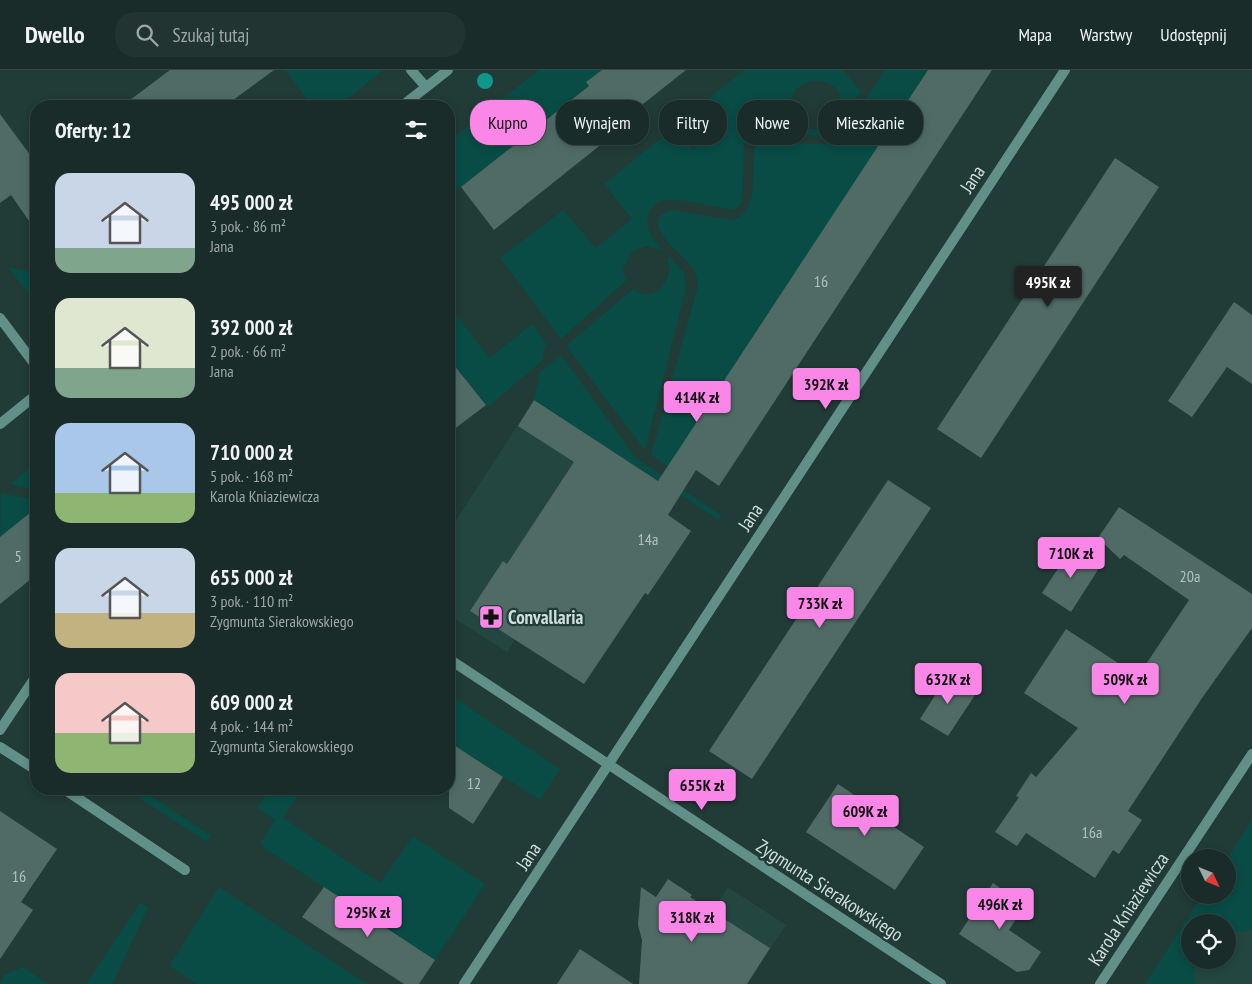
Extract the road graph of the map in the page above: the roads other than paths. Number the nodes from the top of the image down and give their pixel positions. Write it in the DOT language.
graph roads {
  1 [pos="412,70"];
  2 [pos="448,70"];
  3 [pos="1065,70"];
  4 [pos="426,87"];
  5 [pos="410,100"];
  6 [pos="0,318"];
  7 [pos="30,358"];
  8 [pos="30,400"];
  9 [pos="0,424"];
  10 [pos="455,662"];
  11 [pos="30,685"];
  12 [pos="0,730"];
  13 [pos="0,747"];
  14 [pos="1252,754"];
  15 [pos="608,765"];
  16 [pos="30,766"];
  17 [pos="73,795"];
  18 [pos="185,870"];
  19 [pos="464,984"];
  20 [pos="941,984"];
  21 [pos="1100,984"];
  1 -- 4 [label="street"];
  2 -- 4 [label="street"];
  3 -- 15 [label="street, Jana"];
  4 -- 5 [label="street"];
  6 -- 7 [label="street"];
  8 -- 9 [label="street"];
  10 -- 15 [label="street, Zygmunta Sierakowskiego"];
  11 -- 12 [label="street"];
  13 -- 16 [label="street"];
  14 -- 21 [label="street, Karola Kniaziewicza"];
  15 -- 19 [label="street, Jana"];
  15 -- 20 [label="street, Zygmunta Sierakowskiego"];
  17 -- 18 [label="street"];
}
